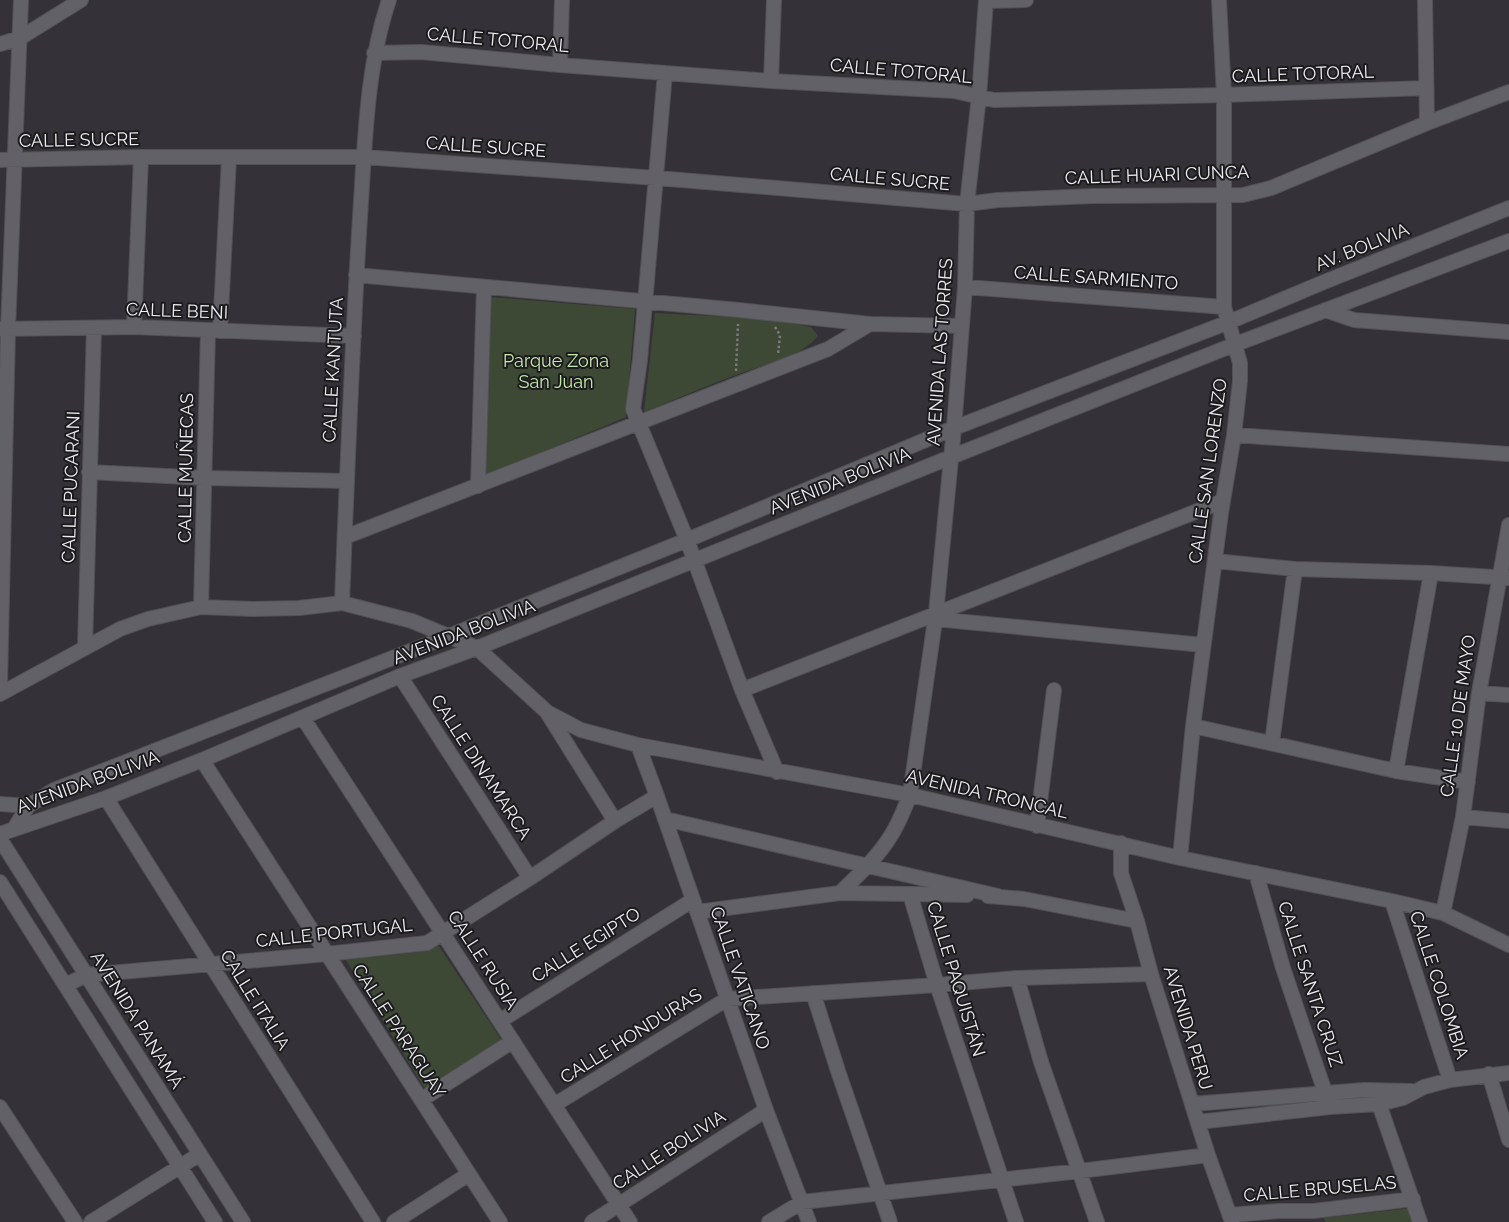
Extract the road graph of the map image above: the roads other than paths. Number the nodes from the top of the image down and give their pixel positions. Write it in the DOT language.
graph roads {
  1 [pos="21,0"];
  2 [pos="81,0"];
  3 [pos="389,0"];
  4 [pos="562,0"];
  5 [pos="774,0"];
  6 [pos="1026,0"];
  7 [pos="1219,0"];
  8 [pos="1425,0"];
  9 [pos="986,1"];
  10 [pos="20,38"];
  11 [pos="0,44"];
  12 [pos="374,53"];
  13 [pos="560,65"];
  14 [pos="665,73"];
  15 [pos="771,81"];
  16 [pos="1426,88"];
  17 [pos="1509,92"];
  18 [pos="1224,95"];
  19 [pos="979,96"];
  20 [pos="1427,123"];
  21 [pos="141,157"];
  22 [pos="364,157"];
  23 [pos="229,158"];
  24 [pos="0,160"];
  25 [pos="15,160"];
  26 [pos="657,178"];
  27 [pos="1223,196"];
  28 [pos="967,204"];
  29 [pos="1509,208"];
  30 [pos="1509,241"];
  31 [pos="356,275"];
  32 [pos="484,287"];
  33 [pos="965,287"];
  34 [pos="645,301"];
  35 [pos="1224,307"];
  36 [pos="1325,310"];
  37 [pos="1229,322"];
  38 [pos="870,324"];
  39 [pos="962,326"];
  40 [pos="134,327"];
  41 [pos="94,328"];
  42 [pos="4,329"];
  43 [pos="214,331"];
  44 [pos="1509,332"];
  45 [pos="354,336"];
  46 [pos="1236,344"];
  47 [pos="638,423"];
  48 [pos="954,428"];
  49 [pos="1234,435"];
  50 [pos="1509,454"];
  51 [pos="951,457"];
  52 [pos="90,472"];
  53 [pos="205,478"];
  54 [pos="346,480"];
  55 [pos="478,486"];
  56 [pos="1223,501"];
  57 [pos="1509,525"];
  58 [pos="345,537"];
  59 [pos="687,540"];
  60 [pos="695,560"];
  61 [pos="1215,561"];
  62 [pos="1295,569"];
  63 [pos="1430,572"];
  64 [pos="1504,578"];
  65 [pos="342,603"];
  66 [pos="201,607"];
  67 [pos="935,616"];
  68 [pos="449,636"];
  69 [pos="1204,645"];
  70 [pos="85,647"];
  71 [pos="477,648"];
  72 [pos="400,676"];
  73 [pos="0,684"];
  74 [pos="742,690"];
  75 [pos="1054,690"];
  76 [pos="1479,693"];
  77 [pos="0,694"];
  78 [pos="1509,695"];
  79 [pos="547,712"];
  80 [pos="303,718"];
  81 [pos="1193,726"];
  82 [pos="1272,743"];
  83 [pos="638,745"];
  84 [pos="202,760"];
  85 [pos="1396,771"];
  86 [pos="777,772"];
  87 [pos="1468,782"];
  88 [pos="910,795"];
  89 [pos="658,796"];
  90 [pos="106,798"];
  91 [pos="0,804"];
  92 [pos="28,806"];
  93 [pos="1463,817"];
  94 [pos="665,819"];
  95 [pos="615,821"];
  96 [pos="1509,821"];
  97 [pos="1037,826"];
  98 [pos="7,832"];
  99 [pos="0,839"];
  100 [pos="1121,843"];
  101 [pos="1180,858"];
  102 [pos="867,866"];
  103 [pos="1256,873"];
  104 [pos="530,878"];
  105 [pos="0,882"];
  106 [pos="840,893"];
  107 [pos="910,894"];
  108 [pos="998,896"];
  109 [pos="1392,901"];
  110 [pos="695,906"];
  111 [pos="1443,913"];
  112 [pos="1137,921"];
  113 [pos="444,933"];
  114 [pos="1509,945"];
  115 [pos="327,954"];
  116 [pos="210,964"];
  117 [pos="1151,974"];
  118 [pos="86,976"];
  119 [pos="1017,978"];
  120 [pos="66,985"];
  121 [pos="937,985"];
  122 [pos="813,994"];
  123 [pos="727,999"];
  124 [pos="500,1021"];
  125 [pos="513,1041"];
  126 [pos="1509,1073"];
  127 [pos="1489,1074"];
  128 [pos="1450,1080"];
  129 [pos="1415,1092"];
  130 [pos="421,1100"];
  131 [pos="1328,1100"];
  132 [pos="1192,1104"];
  133 [pos="1379,1104"];
  134 [pos="554,1105"];
  135 [pos="0,1107"];
  136 [pos="766,1110"];
  137 [pos="1198,1122"];
  138 [pos="1509,1140"];
  139 [pos="200,1154"];
  140 [pos="1208,1155"];
  141 [pos="180,1166"];
  142 [pos="1080,1171"];
  143 [pos="469,1174"];
  144 [pos="1001,1179"];
  145 [pos="880,1193"];
  146 [pos="1413,1199"];
  147 [pos="802,1202"];
  148 [pos="618,1205"];
  149 [pos="1316,1217"];
  150 [pos="1231,1219"];
  151 [pos="75,1222"];
  152 [pos="91,1222"];
  153 [pos="215,1222"];
  154 [pos="243,1222"];
  155 [pos="373,1222"];
  156 [pos="394,1222"];
  157 [pos="500,1222"];
  158 [pos="592,1222"];
  159 [pos="630,1222"];
  160 [pos="769,1222"];
  161 [pos="809,1222"];
  162 [pos="890,1222"];
  163 [pos="1016,1222"];
  164 [pos="1097,1222"];
  165 [pos="1420,1222"];
  1 -- 10 [label="street"];
  2 -- 10 [label="street"];
  3 -- 12 [label="street, CALLE KANTUTA"];
  4 -- 13 [label="street"];
  5 -- 15 [label="street"];
  6 -- 9 [label="street"];
  7 -- 18 [label="street, CALLE SAN LORENZO"];
  8 -- 16 [label="street"];
  9 -- 19 [label="street, AVENIDA LAS TORRES"];
  10 -- 11 [label="street"];
  10 -- 25 [label="street"];
  12 -- 13 [label="street, CALLE TOTORAL"];
  12 -- 22 [label="street, CALLE KANTUTA"];
  13 -- 14 [label="street, CALLE TOTORAL"];
  14 -- 15 [label="street, CALLE TOTORAL"];
  14 -- 26 [label="street"];
  15 -- 19 [label="street, CALLE TOTORAL"];
  16 -- 18 [label="street, CALLE TOTORAL"];
  16 -- 20 [label="street"];
  17 -- 20 [label="street, CALLE HUARI CUNCA"];
  18 -- 19 [label="street, CALLE TOTORAL"];
  18 -- 27 [label="street, CALLE SAN LORENZO"];
  19 -- 28 [label="street, AVENIDA LAS TORRES"];
  20 -- 27 [label="street, CALLE HUARI CUNCA"];
  21 -- 23 [label="street, CALLE SUCRE"];
  21 -- 25 [label="street, CALLE SUCRE"];
  21 -- 40 [label="street"];
  22 -- 23 [label="street, CALLE SUCRE"];
  22 -- 26 [label="street, CALLE SUCRE"];
  22 -- 31 [label="street, CALLE KANTUTA"];
  23 -- 43 [label="street, CALLE MUÑECAS"];
  24 -- 25 [label="street, CALLE SUCRE"];
  25 -- 42 [label="street"];
  26 -- 28 [label="street, CALLE SUCRE"];
  26 -- 34 [label="street"];
  27 -- 28 [label="street, CALLE HUARI CUNCA"];
  27 -- 35 [label="street, CALLE SAN LORENZO"];
  28 -- 33 [label="street, AVENIDA LAS TORRES"];
  29 -- 37 [label="street, AV. BOLIVIA"];
  30 -- 36 [label="street"];
  31 -- 32 [label="street"];
  31 -- 45 [label="street, CALLE KANTUTA"];
  32 -- 34 [label="street"];
  32 -- 55 [label="street"];
  33 -- 35 [label="street, CALLE SARMIENTO"];
  33 -- 39 [label="street, AVENIDA LAS TORRES"];
  34 -- 38 [label="street"];
  34 -- 47 [label="street"];
  35 -- 37 [label="street, CALLE SAN LORENZO"];
  36 -- 44 [label="street"];
  36 -- 46 [label="street"];
  37 -- 46 [label="street, CALLE SAN LORENZO"];
  37 -- 48 [label="street, AVENIDA BOLIVIA"];
  38 -- 39 [label="street"];
  38 -- 47 [label="street"];
  39 -- 48 [label="street, AVENIDA LAS TORRES"];
  40 -- 41 [label="street, CALLE BENI"];
  40 -- 43 [label="street, CALLE BENI"];
  41 -- 42 [label="street, CALLE BENI"];
  41 -- 52 [label="street, CALLE PUCARANI"];
  42 -- 73 [label="street"];
  43 -- 45 [label="street, CALLE BENI"];
  43 -- 53 [label="street, CALLE MUÑECAS"];
  45 -- 54 [label="street, CALLE KANTUTA"];
  46 -- 49 [label="street, CALLE SAN LORENZO"];
  46 -- 51 [label="street, AVENIDA BOLIVIA"];
  47 -- 55 [label="street"];
  47 -- 59 [label="street"];
  48 -- 51 [label="street, AVENIDA LAS TORRES"];
  48 -- 59 [label="street, AVENIDA BOLIVIA"];
  49 -- 50 [label="street"];
  49 -- 56 [label="street, CALLE SAN LORENZO"];
  51 -- 60 [label="street, AVENIDA BOLIVIA"];
  51 -- 67 [label="street, AVENIDA LAS TORRES"];
  52 -- 53 [label="street"];
  52 -- 70 [label="street, CALLE PUCARANI"];
  53 -- 54 [label="street"];
  53 -- 66 [label="street, CALLE MUÑECAS"];
  54 -- 58 [label="street, CALLE KANTUTA"];
  55 -- 58 [label="street"];
  56 -- 61 [label="street, CALLE SAN LORENZO"];
  56 -- 67 [label="street"];
  57 -- 64 [label="street, CALLE 10 DE MAYO"];
  58 -- 65 [label="street, CALLE KANTUTA"];
  59 -- 60 [label="street"];
  59 -- 68 [label="street, AVENIDA BOLIVIA"];
  60 -- 71 [label="street, AVENIDA BOLIVIA"];
  60 -- 74 [label="street"];
  61 -- 62 [label="street"];
  61 -- 69 [label="street, CALLE SAN LORENZO"];
  62 -- 63 [label="street"];
  62 -- 82 [label="street"];
  63 -- 64 [label="street"];
  63 -- 85 [label="street"];
  64 -- 76 [label="street, CALLE 10 DE MAYO"];
  65 -- 66 [label="street"];
  65 -- 68 [label="street"];
  66 -- 70 [label="street"];
  67 -- 69 [label="street"];
  67 -- 74 [label="street"];
  67 -- 88 [label="street, AVENIDA LAS TORRES"];
  68 -- 71 [label="street"];
  68 -- 92 [label="street, AVENIDA BOLIVIA"];
  69 -- 81 [label="street, CALLE SAN LORENZO"];
  70 -- 77 [label="street"];
  71 -- 72 [label="street, AVENIDA BOLIVIA"];
  71 -- 79 [label="street, AVENIDA TRONCAL"];
  72 -- 80 [label="street, AVENIDA BOLIVIA"];
  72 -- 104 [label="street, CALLE DINAMARCA"];
  74 -- 86 [label="street"];
  75 -- 97 [label="street"];
  76 -- 78 [label="street"];
  76 -- 87 [label="street, CALLE 10 DE MAYO"];
  79 -- 83 [label="street, AVENIDA TRONCAL"];
  79 -- 95 [label="street"];
  80 -- 84 [label="street, AVENIDA BOLIVIA"];
  80 -- 113 [label="street, CALLE RUSIA"];
  81 -- 82 [label="street"];
  81 -- 101 [label="street, CALLE SAN LORENZO"];
  82 -- 85 [label="street"];
  83 -- 86 [label="street, AVENIDA TRONCAL"];
  83 -- 89 [label="street, CALLE VATICANO"];
  84 -- 90 [label="street, AVENIDA BOLIVIA"];
  84 -- 115 [label="street, CALLE PARAGUAY"];
  85 -- 87 [label="street"];
  86 -- 88 [label="street, AVENIDA TRONCAL"];
  87 -- 93 [label="street, CALLE 10 DE MAYO"];
  88 -- 97 [label="street, AVENIDA TRONCAL"];
  88 -- 102 [label="street, AVENIDA LAS TORRES"];
  89 -- 94 [label="street, CALLE VATICANO"];
  89 -- 95 [label="street, CALLE PORTUGAL"];
  90 -- 98 [label="street, AVENIDA BOLIVIA"];
  90 -- 116 [label="street, CALLE ITALIA"];
  91 -- 92 [label="street"];
  92 -- 98 [label="street, AVENIDA BOLIVIA"];
  93 -- 96 [label="street"];
  93 -- 111 [label="street, CALLE 10 DE MAYO"];
  94 -- 102 [label="street"];
  94 -- 110 [label="street, CALLE VATICANO"];
  95 -- 104 [label="street, CALLE PORTUGAL"];
  97 -- 100 [label="street, AVENIDA TRONCAL"];
  99 -- 118 [label="street, AVENIDA PANAMÁ"];
  100 -- 101 [label="street, AVENIDA TRONCAL"];
  100 -- 112 [label="street, AVENIDA PERU"];
  101 -- 103 [label="street, AVENIDA TRONCAL"];
  102 -- 106 [label="street, AVENIDA LAS TORRES"];
  102 -- 108 [label="street"];
  103 -- 109 [label="street, AVENIDA TRONCAL"];
  103 -- 131 [label="street, CALLE SANTA CRUZ"];
  104 -- 113 [label="street, CALLE PORTUGAL"];
  105 -- 120 [label="street"];
  106 -- 107 [label="street, CALLE PAQUISTÁN"];
  106 -- 110 [label="street, CALLE PAQUISTÁN"];
  107 -- 108 [label="street"];
  107 -- 121 [label="street, CALLE PAQUISTÁN"];
  108 -- 112 [label="street"];
  109 -- 111 [label="street, AVENIDA TRONCAL"];
  109 -- 128 [label="street, CALLE COLOMBIA"];
  110 -- 123 [label="street, CALLE VATICANO"];
  110 -- 124 [label="street, CALLE EGIPTO"];
  111 -- 114 [label="street, AVENIDA TRONCAL"];
  112 -- 117 [label="street, AVENIDA PERU"];
  113 -- 115 [label="street, CALLE PORTUGAL"];
  113 -- 124 [label="street, CALLE RUSIA"];
  115 -- 116 [label="street, CALLE PORTUGAL"];
  115 -- 130 [label="street, CALLE PARAGUAY"];
  116 -- 118 [label="street, CALLE PORTUGAL"];
  116 -- 155 [label="street, CALLE ITALIA"];
  117 -- 119 [label="street"];
  117 -- 132 [label="street, AVENIDA PERU"];
  118 -- 120 [label="street, CALLE PORTUGAL"];
  118 -- 139 [label="street, AVENIDA PANAMÁ"];
  119 -- 121 [label="street"];
  119 -- 142 [label="street"];
  120 -- 141 [label="street"];
  121 -- 122 [label="street"];
  121 -- 144 [label="street, CALLE PAQUISTÁN"];
  122 -- 123 [label="street"];
  122 -- 145 [label="street"];
  123 -- 134 [label="street, CALLE HONDURAS"];
  123 -- 136 [label="street, CALLE VATICANO"];
  124 -- 125 [label="street, CALLE RUSIA"];
  125 -- 130 [label="street"];
  125 -- 134 [label="street, CALLE RUSIA"];
  126 -- 127 [label="street"];
  127 -- 128 [label="street"];
  127 -- 138 [label="street, CALLE COLOMBIA"];
  128 -- 129 [label="street"];
  129 -- 131 [label="street"];
  129 -- 133 [label="street"];
  130 -- 143 [label="street, CALLE PARAGUAY"];
  131 -- 132 [label="street"];
  131 -- 133 [label="street"];
  131 -- 137 [label="street"];
  132 -- 137 [label="street, AVENIDA PERU"];
  133 -- 146 [label="street"];
  134 -- 148 [label="street, CALLE RUSIA"];
  135 -- 151 [label="street"];
  136 -- 147 [label="street, CALLE VATICANO"];
  136 -- 148 [label="street, CALLE BOLIVIA"];
  137 -- 140 [label="street, AVENIDA PERU"];
  139 -- 141 [label="street"];
  139 -- 154 [label="street, AVENIDA PANAMÁ"];
  140 -- 142 [label="street"];
  140 -- 150 [label="street, AVENIDA PERU"];
  141 -- 152 [label="street"];
  141 -- 153 [label="street"];
  142 -- 144 [label="street"];
  142 -- 164 [label="street"];
  143 -- 156 [label="street"];
  143 -- 157 [label="street, CALLE PARAGUAY"];
  144 -- 145 [label="street"];
  144 -- 163 [label="street, CALLE PAQUISTÁN"];
  145 -- 147 [label="street"];
  145 -- 162 [label="street"];
  146 -- 149 [label="street, CALLE BRUSELAS"];
  146 -- 165 [label="street"];
  147 -- 160 [label="street"];
  147 -- 161 [label="street, CALLE VATICANO"];
  148 -- 158 [label="street, CALLE BOLIVIA"];
  148 -- 159 [label="street, CALLE RUSIA"];
  149 -- 150 [label="street, CALLE BRUSELAS"];
}
